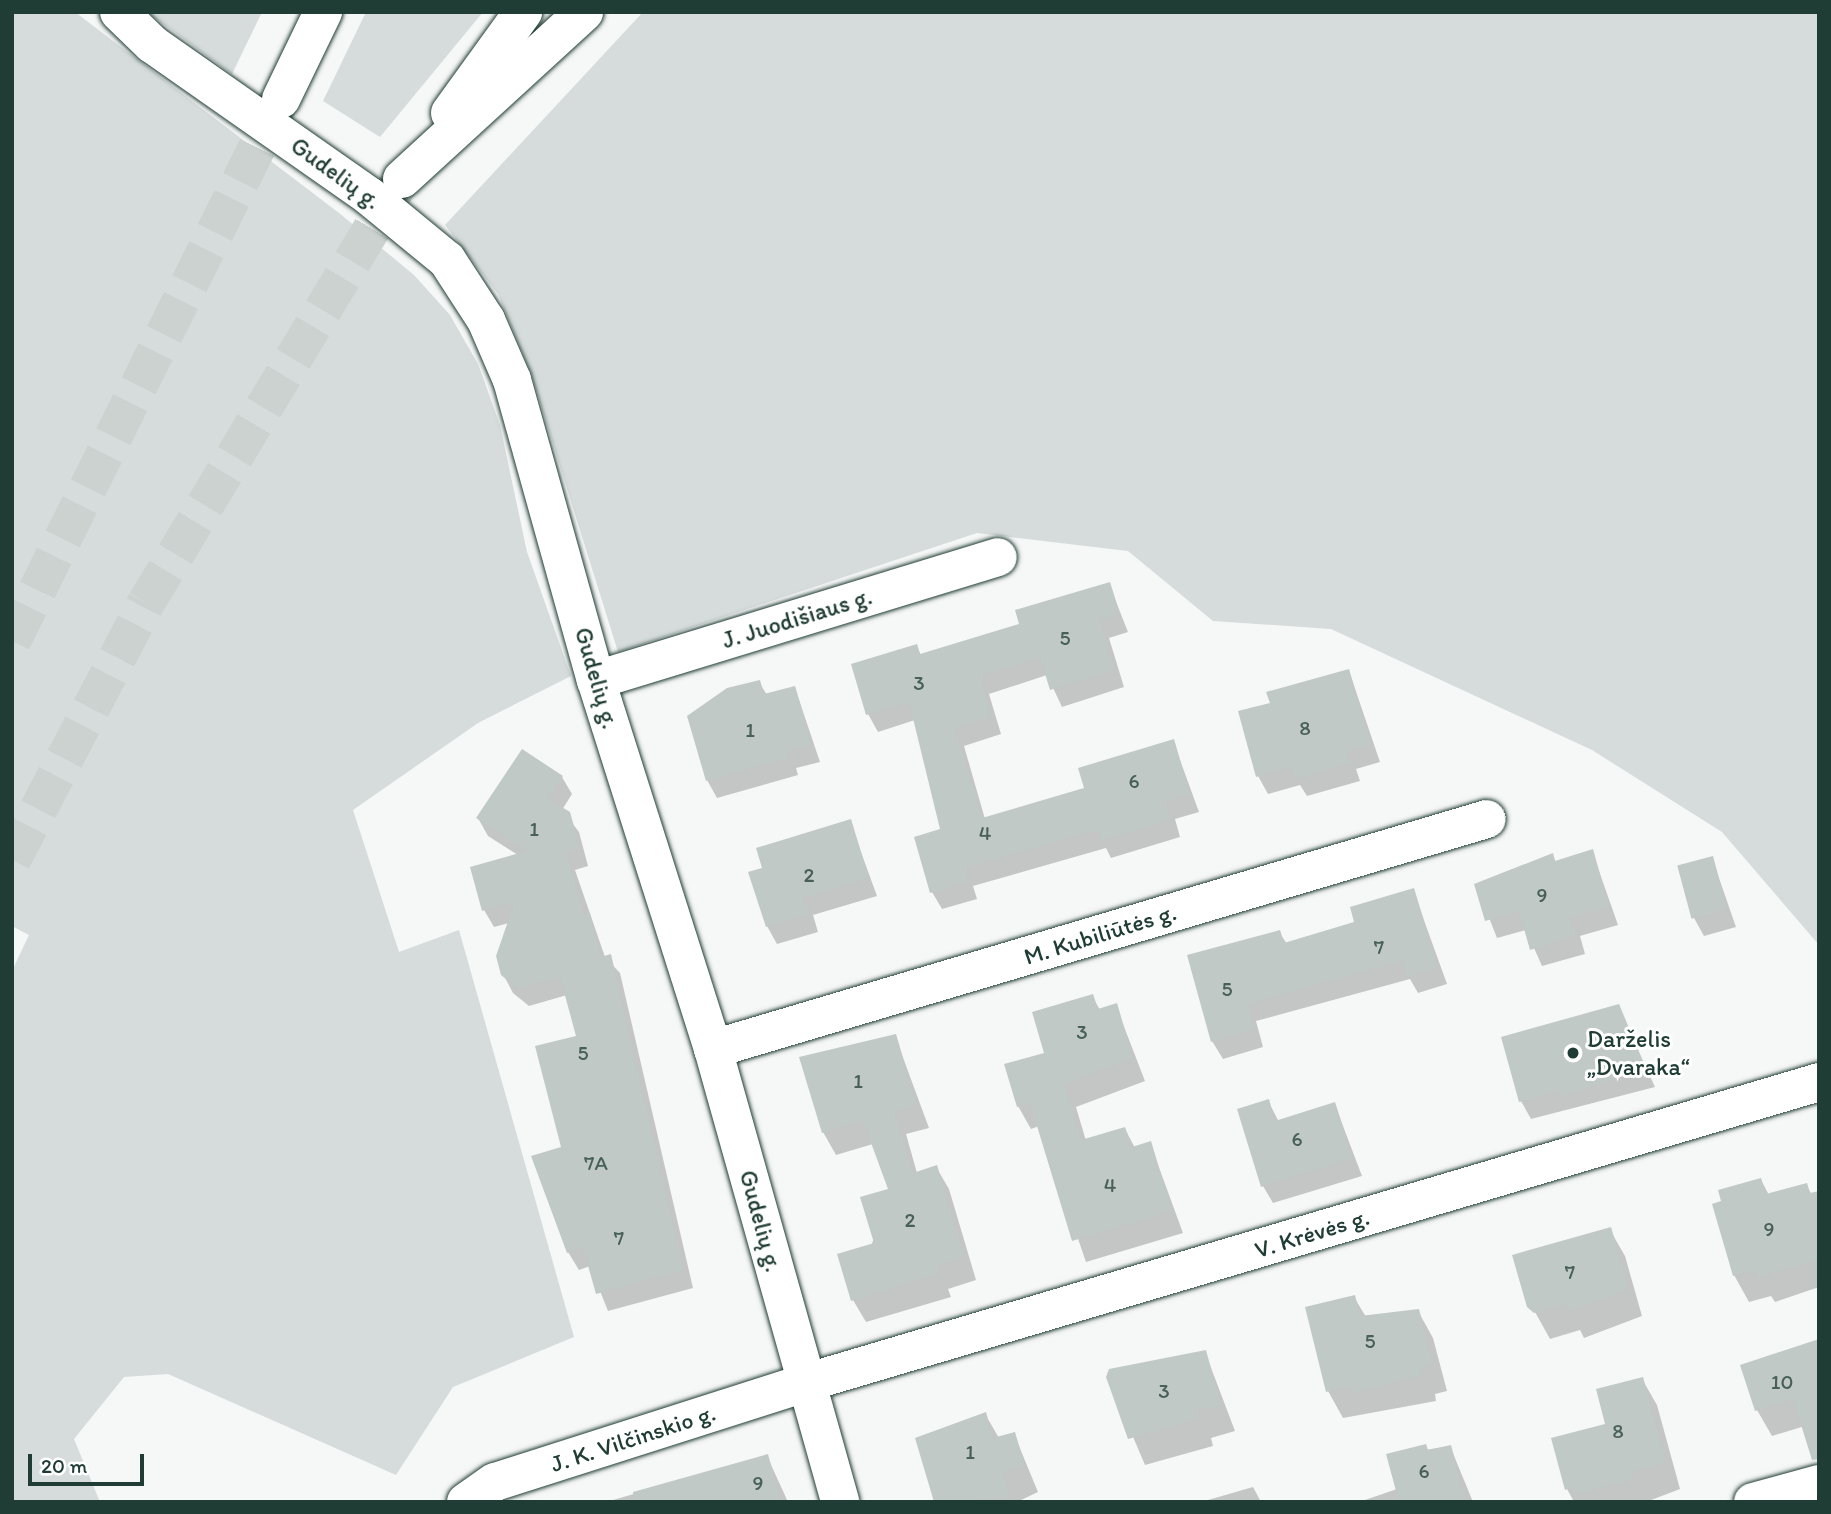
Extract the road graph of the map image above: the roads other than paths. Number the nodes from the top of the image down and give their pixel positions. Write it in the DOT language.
graph roads {
  1 [pos="118,12"];
  2 [pos="323,12"];
  3 [pos="523,12"];
  4 [pos="584,12"];
  5 [pos="281,99"];
  6 [pos="998,557"];
  7 [pos="596,680"];
  8 [pos="1487,819"];
  9 [pos="713,1049"];
  10 [pos="1819,1082"];
  11 [pos="805,1383"];
  12 [pos="1819,1483"];
  13 [pos="466,1502"];
  14 [pos="840,1502"];
  15 [pos="1753,1502"];
  1 -- 7 [label="main road, Gudelių g."];
  2 -- 5 [label="main road"];
  3 -- 4 [label="main road"];
  6 -- 7 [label="main road, J. Juodišiaus g."];
  7 -- 9 [label="main road, Gudelių g."];
  8 -- 9 [label="main road, M. Kubiliūtės g."];
  9 -- 11 [label="main road, Gudelių g."];
  10 -- 11 [label="main road, V. Krėvės g."];
  11 -- 13 [label="main road, J. K. Vilčinskio g."];
  11 -- 14 [label="main road, Gudelių g."];
  12 -- 15 [label="main road"];
}
